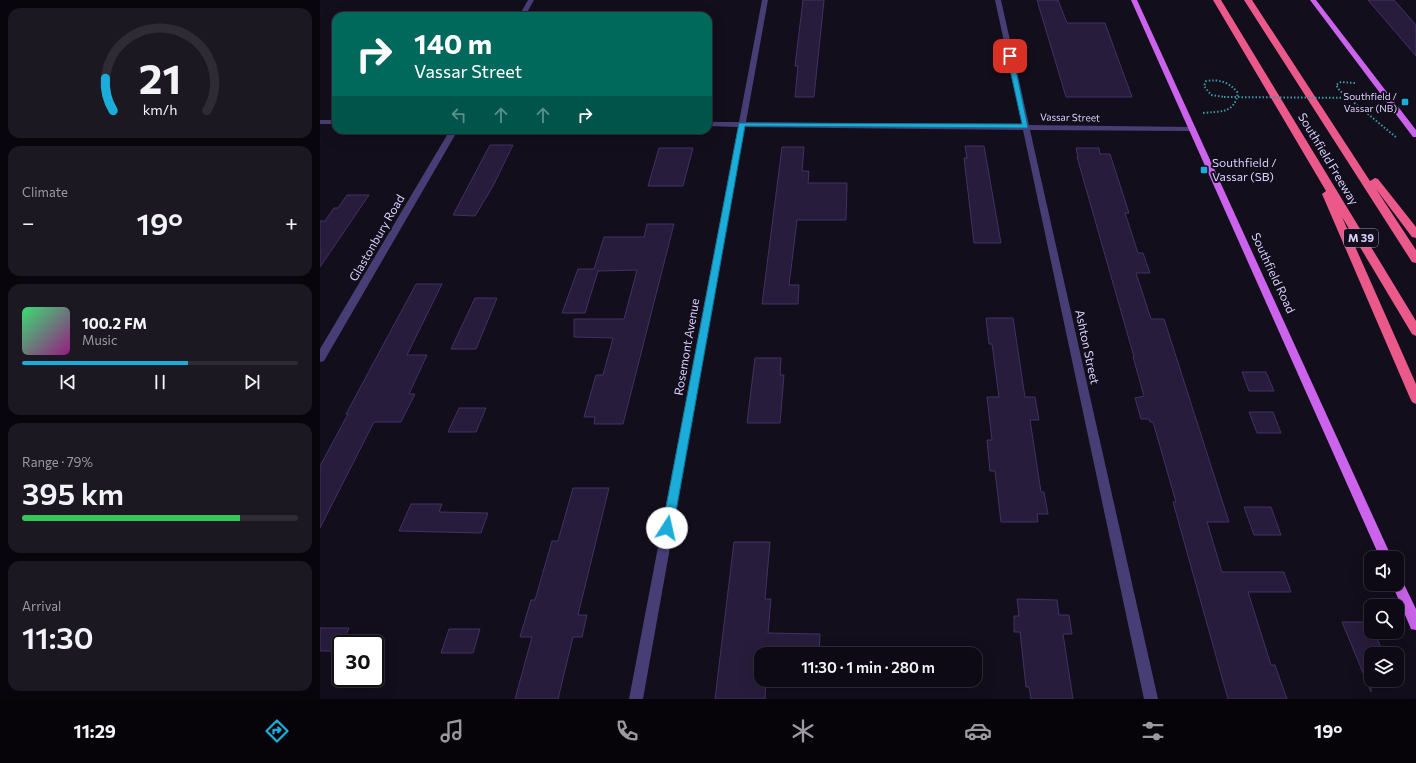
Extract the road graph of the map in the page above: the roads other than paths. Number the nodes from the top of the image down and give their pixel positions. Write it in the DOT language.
graph roads {
  1 [pos="531,0"];
  2 [pos="764,0"];
  3 [pos="998,0"];
  4 [pos="1134,0"];
  5 [pos="1217,0"];
  6 [pos="1248,0"];
  7 [pos="1313,0"];
  8 [pos="524,12"];
  9 [pos="1326,119"];
  10 [pos="320,122"];
  11 [pos="332,122"];
  12 [pos="712,124"];
  13 [pos="742,124"];
  14 [pos="1026,126"];
  15 [pos="1413,126"];
  16 [pos="1191,129"];
  17 [pos="452,134"];
  18 [pos="1416,135"];
  19 [pos="1305,145"];
  20 [pos="1416,234"];
  21 [pos="1416,259"];
  22 [pos="1416,332"];
  23 [pos="320,358"];
  24 [pos="1416,398"];
  25 [pos="1383,551"];
  26 [pos="1401,591"];
  27 [pos="1416,624"];
  28 [pos="636,699"];
  29 [pos="1151,699"];
  1 -- 8 [label="street"];
  2 -- 13 [label="street, Rosemont Avenue"];
  3 -- 14 [label="street, Ashton Street"];
  4 -- 16 [label="main road, Southfield Road"];
  5 -- 19 [label="highway, Southfield Freeway / M 39"];
  6 -- 9 [label="highway, Southfield Freeway / M 39"];
  7 -- 15 [label="main road"];
  9 -- 20 [label="highway"];
  9 -- 21 [label="highway, Southfield Freeway / M 39"];
  10 -- 11 [label="street"];
  12 -- 13 [label="street, Vassar Street"];
  13 -- 14 [label="street, Vassar Street"];
  13 -- 28 [label="street, Rosemont Avenue"];
  14 -- 16 [label="street, Vassar Street"];
  14 -- 29 [label="street, Ashton Street"];
  15 -- 18 [label="main road"];
  16 -- 25 [label="main road, Southfield Road"];
  17 -- 23 [label="street, Glastonbury Road"];
  19 -- 22 [label="highway, Southfield Freeway / M 39"];
  19 -- 24 [label="highway"];
  26 -- 27 [label="main road"];
}
